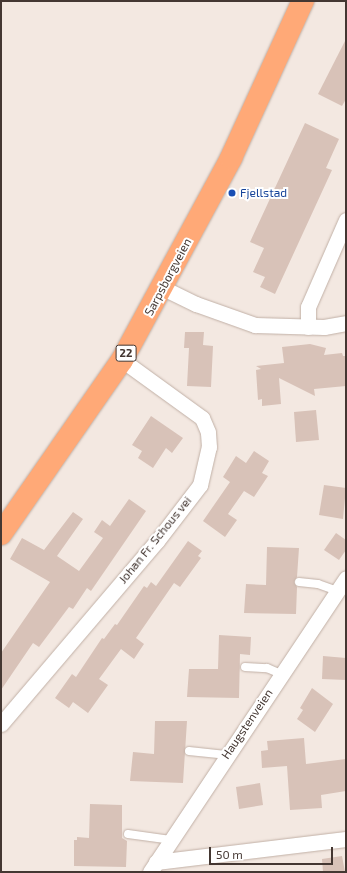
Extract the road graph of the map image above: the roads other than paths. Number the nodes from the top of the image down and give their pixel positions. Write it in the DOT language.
graph roads {
  1 [pos="303,1"];
  2 [pos="346,220"];
  3 [pos="342,238"];
  4 [pos="163,288"];
  5 [pos="346,323"];
  6 [pos="308,327"];
  7 [pos="122,360"];
  8 [pos="1,534"];
  9 [pos="346,578"];
  10 [pos="299,582"];
  11 [pos="337,591"];
  12 [pos="245,667"];
  13 [pos="281,674"];
  14 [pos="1,724"];
  15 [pos="189,751"];
  16 [pos="226,755"];
  17 [pos="128,834"];
  18 [pos="346,839"];
  19 [pos="171,840"];
  20 [pos="153,867"];
  1 -- 4 [label="highway, Sarpsborgveien / 22"];
  2 -- 3 [label="street"];
  3 -- 6 [label="street"];
  4 -- 6 [label="street"];
  4 -- 7 [label="highway, Sarpsborgveien / 22"];
  5 -- 6 [label="street"];
  7 -- 8 [label="highway, Sarpsborgveien / 22"];
  7 -- 14 [label="street, Johan Fr. Schous vei"];
  9 -- 11 [label="street, Haugstenveien"];
  10 -- 11 [label="lane"];
  11 -- 13 [label="street, Haugstenveien"];
  12 -- 13 [label="lane"];
  13 -- 16 [label="street, Haugstenveien"];
  15 -- 16 [label="lane"];
  16 -- 19 [label="street, Haugstenveien"];
  17 -- 19 [label="lane"];
  18 -- 20 [label="street"];
  19 -- 20 [label="street, Haugstenveien"];
}
